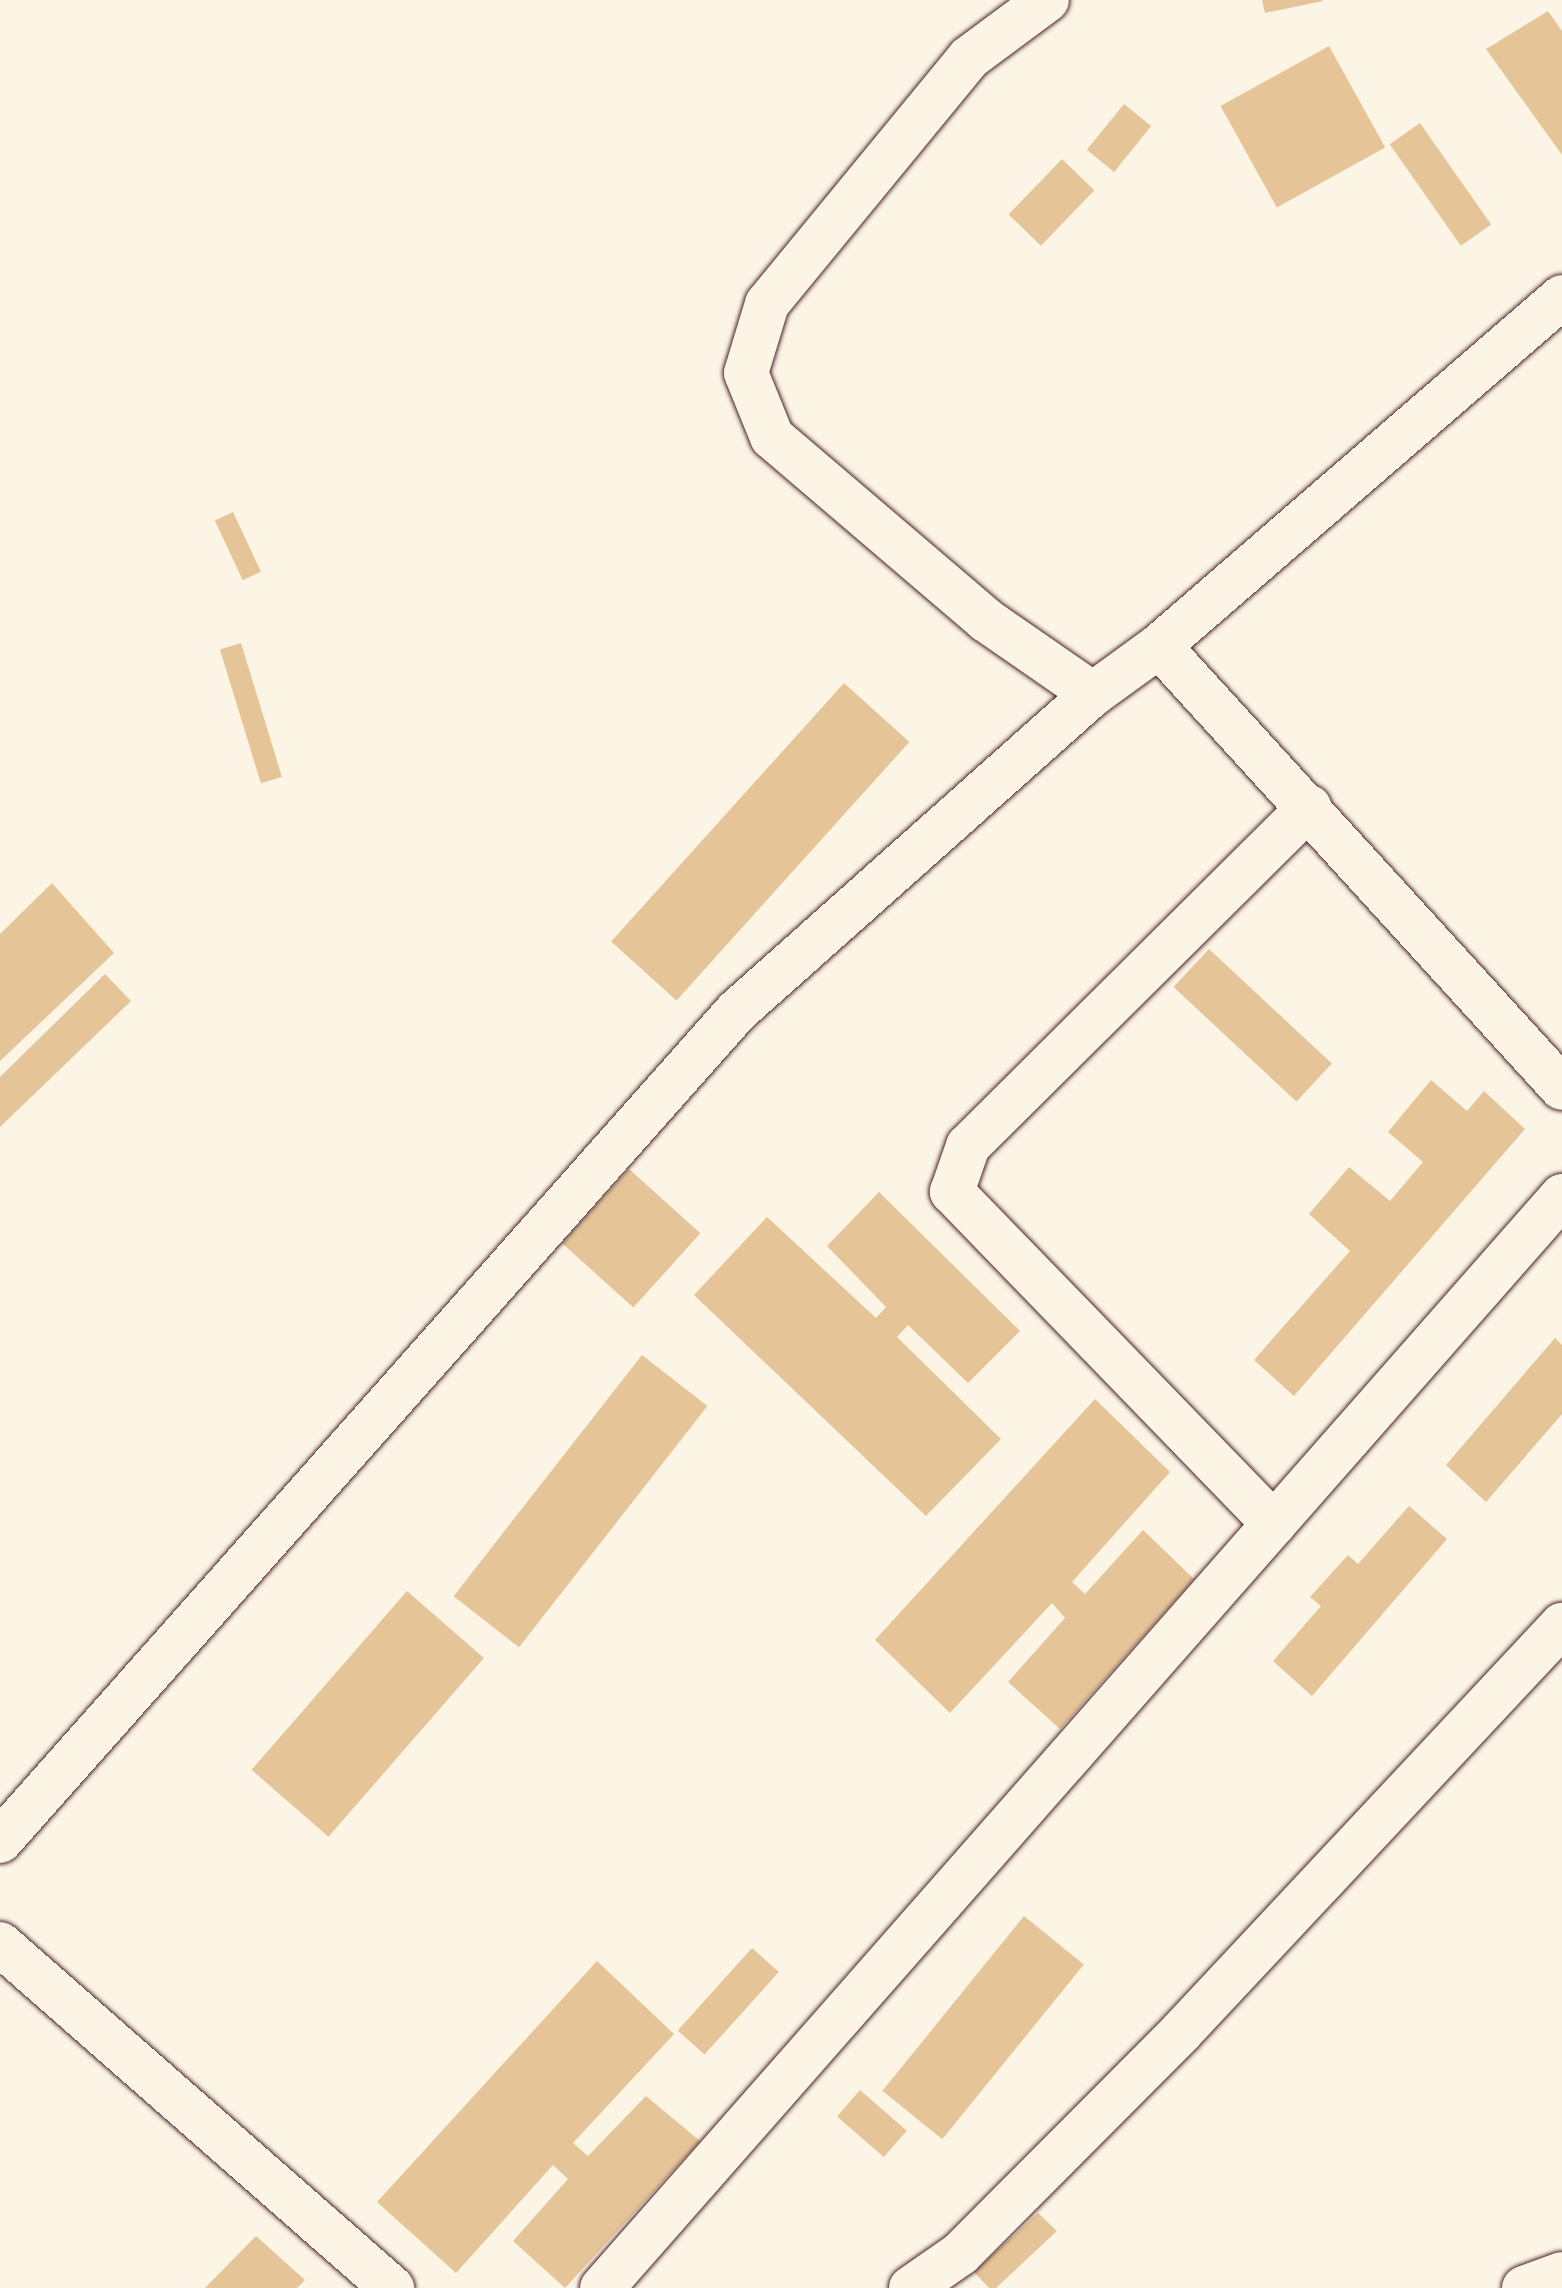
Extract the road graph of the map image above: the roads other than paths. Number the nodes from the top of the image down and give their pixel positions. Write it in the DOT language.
graph roads {
  1 [pos="1047,0"];
  2 [pos="1562,297"];
  3 [pos="1159,646"];
  4 [pos="1093,694"];
  5 [pos="1309,807"];
  6 [pos="1562,1088"];
  7 [pos="1562,1196"];
  8 [pos="1274,1524"];
  9 [pos="1562,1625"];
  10 [pos="0,1841"];
  11 [pos="0,1944"];
  12 [pos="1562,2274"];
  13 [pos="392,2288"];
  14 [pos="602,2288"];
  15 [pos="911,2288"];
  16 [pos="1524,2288"];
  1 -- 4 [label="street"];
  2 -- 3 [label="street"];
  3 -- 4 [label="street"];
  3 -- 5 [label="street"];
  4 -- 10 [label="street"];
  5 -- 6 [label="street"];
  5 -- 8 [label="street"];
  7 -- 8 [label="street"];
  8 -- 14 [label="street"];
  9 -- 15 [label="street"];
  11 -- 13 [label="street"];
  12 -- 16 [label="street"];
}
